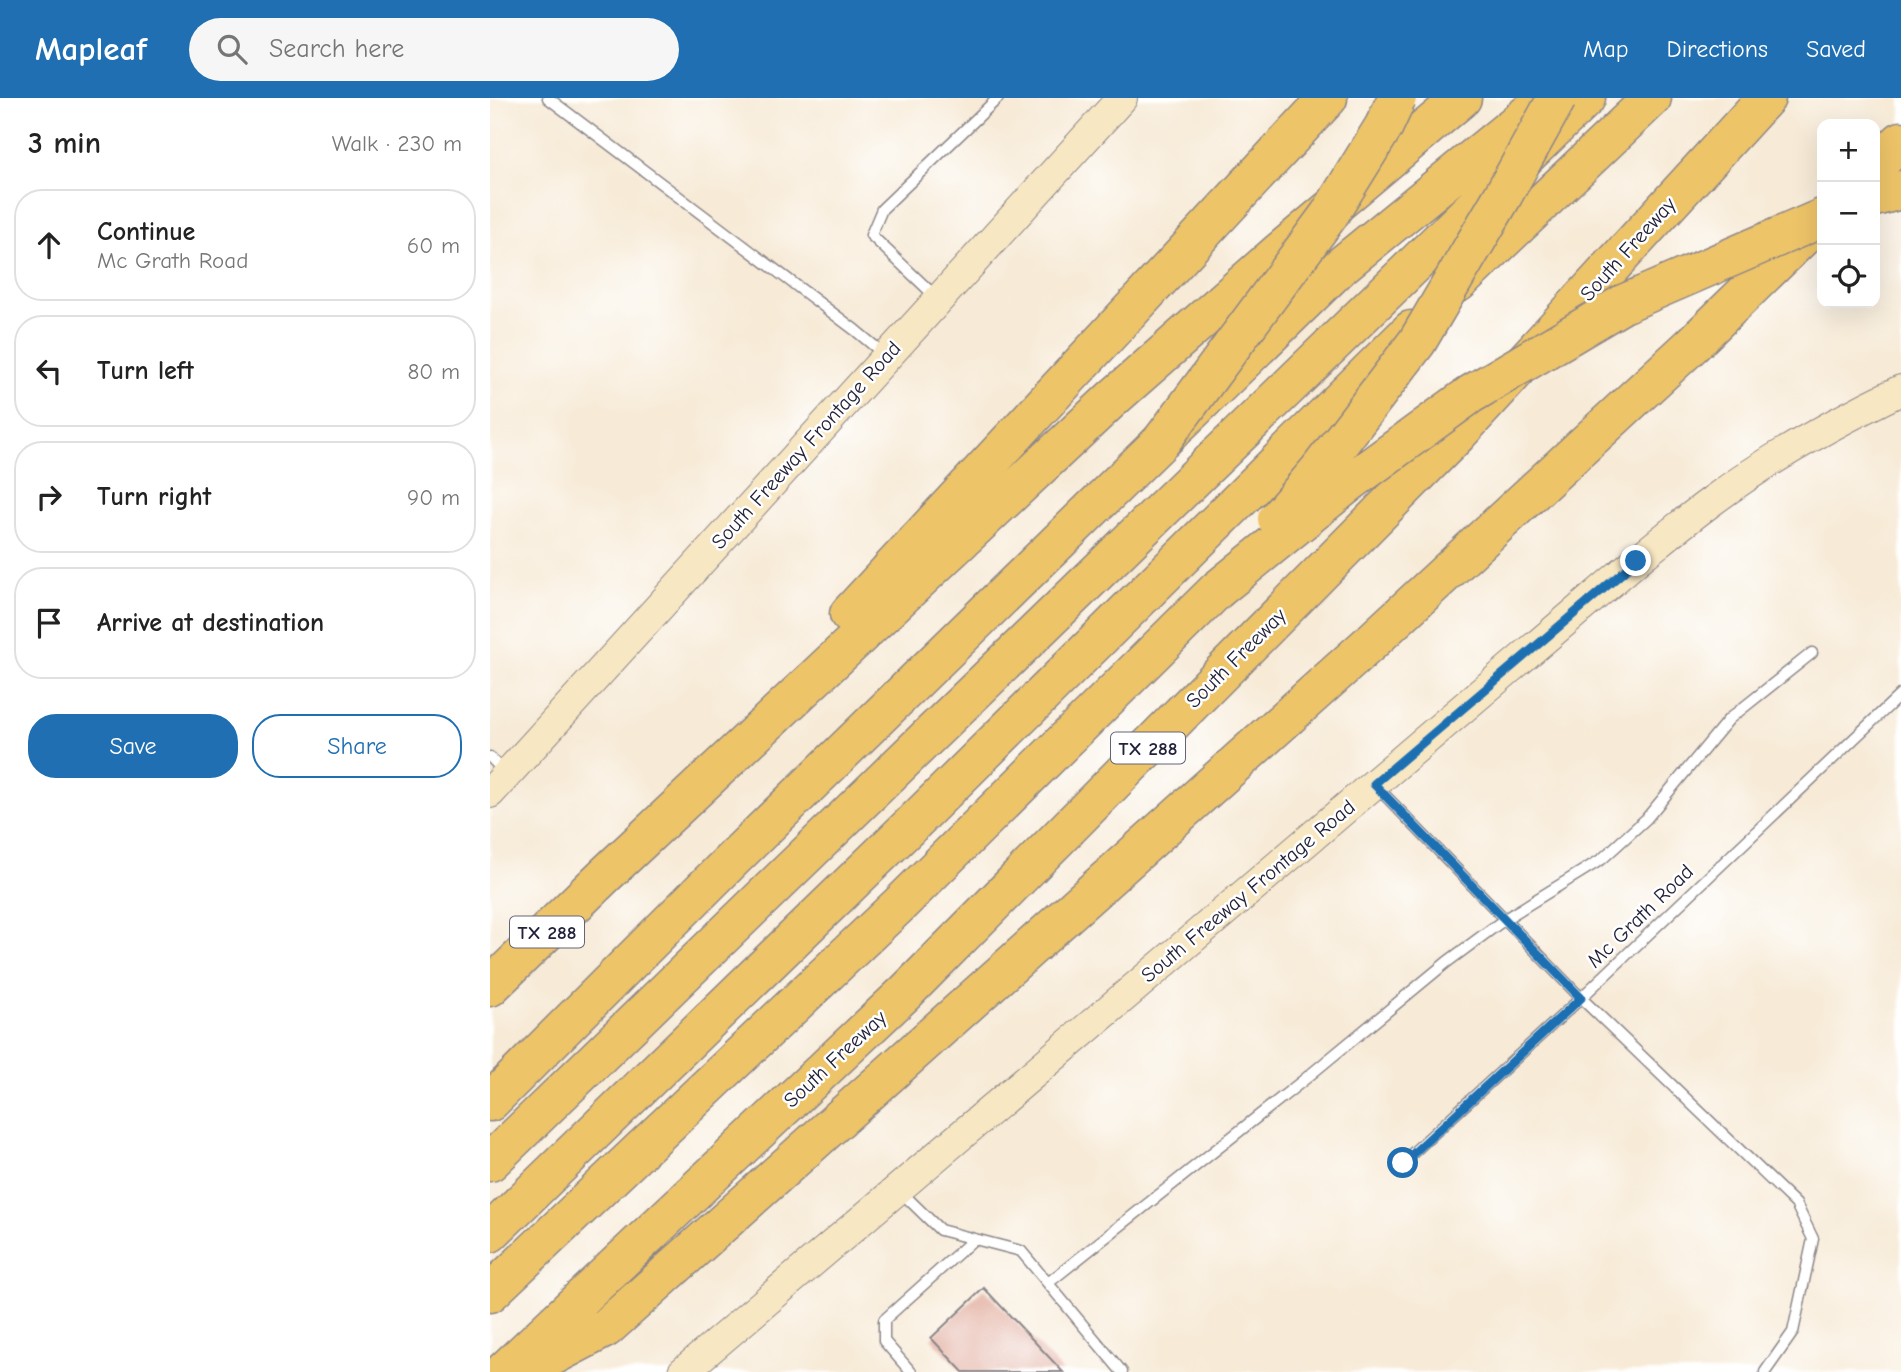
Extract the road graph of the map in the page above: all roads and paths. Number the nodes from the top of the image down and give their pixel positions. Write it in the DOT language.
graph roads {
  1 [pos="548,98"];
  2 [pos="998,98"];
  3 [pos="1122,98"];
  4 [pos="1328,98"];
  5 [pos="1397,98"];
  6 [pos="1462,98"];
  7 [pos="1547,98"];
  8 [pos="1557,98"];
  9 [pos="1586,98"];
  10 [pos="1652,98"];
  11 [pos="1766,98"];
  12 [pos="1901,141"];
  13 [pos="1880,161"];
  14 [pos="1901,190"];
  15 [pos="1880,196"];
  16 [pos="1817,220"];
  17 [pos="1817,223"];
  18 [pos="939,300"];
  19 [pos="887,357"];
  20 [pos="1901,390"];
  21 [pos="1160,443"];
  22 [pos="1217,590"];
  23 [pos="1812,653"];
  24 [pos="1901,694"];
  25 [pos="496,775"];
  26 [pos="1374,784"];
  27 [pos="604,876"];
  28 [pos="1505,919"];
  29 [pos="490,987"];
  30 [pos="1581,998"];
  31 [pos="490,1102"];
  32 [pos="490,1162"];
  33 [pos="1403,1163"];
  34 [pos="898,1189"];
  35 [pos="490,1233"];
  36 [pos="974,1239"];
  37 [pos="1048,1283"];
  38 [pos="490,1293"];
  39 [pos="503,1372"];
  40 [pos="522,1372"];
  41 [pos="683,1372"];
  42 [pos="911,1372"];
  43 [pos="1122,1372"];
  44 [pos="1765,1372"];
  1 -- 19 [label="lane"];
  2 -- 18 [label="lane"];
  3 -- 18 [label="main road, South Freeway Frontage Road"];
  4 -- 27 [label="highway"];
  5 -- 21 [label="highway, bridge"];
  6 -- 27 [label="highway, TX 288"];
  7 -- 21 [label="highway, bridge"];
  8 -- 22 [label="highway, bridge"];
  9 -- 32 [label="highway"];
  10 -- 35 [label="highway"];
  11 -- 39 [label="highway, South Freeway / TX 288"];
  12 -- 13 [label="highway"];
  14 -- 15 [label="highway"];
  16 -- 22 [label="highway, bridge"];
  17 -- 40 [label="highway"];
  18 -- 19 [label="main road, South Freeway Frontage Road"];
  19 -- 25 [label="main road, South Freeway Frontage Road"];
  20 -- 26 [label="main road, South Freeway Frontage Road"];
  21 -- 31 [label="highway"];
  22 -- 38 [label="highway"];
  23 -- 28 [label="lane"];
  24 -- 30 [label="lane, Mc Grath Road"];
  26 -- 28 [label="lane"];
  26 -- 34 [label="main road, South Freeway Frontage Road"];
  27 -- 29 [label="highway, TX 288"];
  28 -- 30 [label="lane"];
  28 -- 37 [label="lane"];
  30 -- 33 [label="lane, Mc Grath Road"];
  30 -- 44 [label="lane"];
  34 -- 36 [label="lane"];
  34 -- 41 [label="main road, South Freeway Frontage Road"];
  36 -- 37 [label="lane"];
  36 -- 42 [label="lane"];
  37 -- 43 [label="lane"];
}
